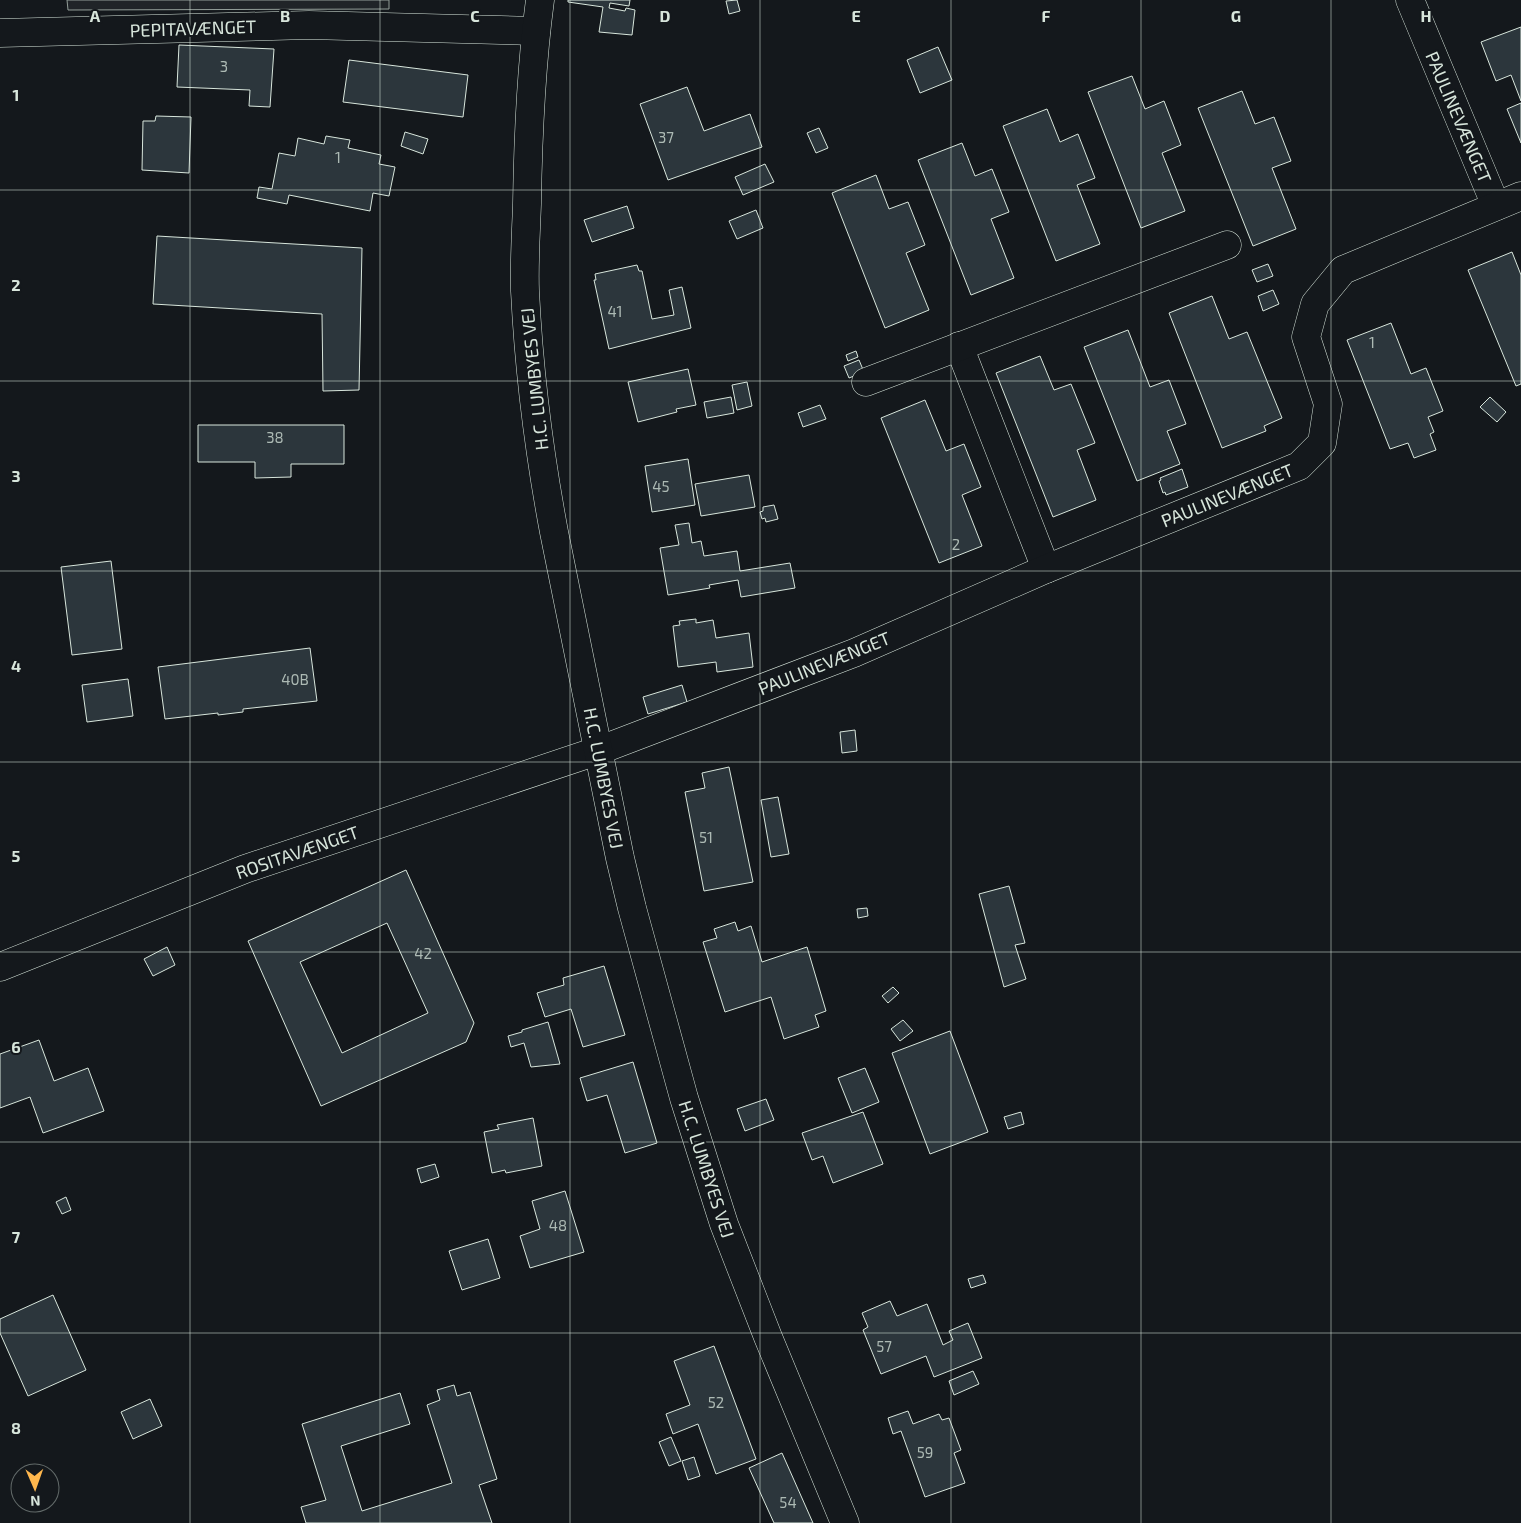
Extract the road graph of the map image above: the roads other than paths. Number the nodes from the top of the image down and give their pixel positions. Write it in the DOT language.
graph roads {
  1 [pos="540,0"];
  2 [pos="1410,0"];
  3 [pos="536,31"];
  4 [pos="0,34"];
  5 [pos="1521,196"];
  6 [pos="1496,206"];
  7 [pos="1227,245"];
  8 [pos="959,346"];
  9 [pos="866,382"];
  10 [pos="1046,569"];
  11 [pos="600,750"];
  12 [pos="0,967"];
  13 [pos="845,1523"];
  1 -- 3 [label="street, H.C. LUMBYES VEJ"];
  2 -- 6 [label="street, PAULINEVÆNGET"];
  3 -- 4 [label="street, PEPITAVÆNGET"];
  3 -- 11 [label="street, H.C. LUMBYES VEJ"];
  5 -- 6 [label="street, PAULINEVÆNGET"];
  6 -- 10 [label="street, PAULINEVÆNGET"];
  7 -- 8 [label="street"];
  8 -- 9 [label="street"];
  8 -- 10 [label="street"];
  10 -- 11 [label="street, PAULINEVÆNGET"];
  11 -- 12 [label="street, ROSITAVÆNGET"];
  11 -- 13 [label="street, H.C. LUMBYES VEJ"];
}
